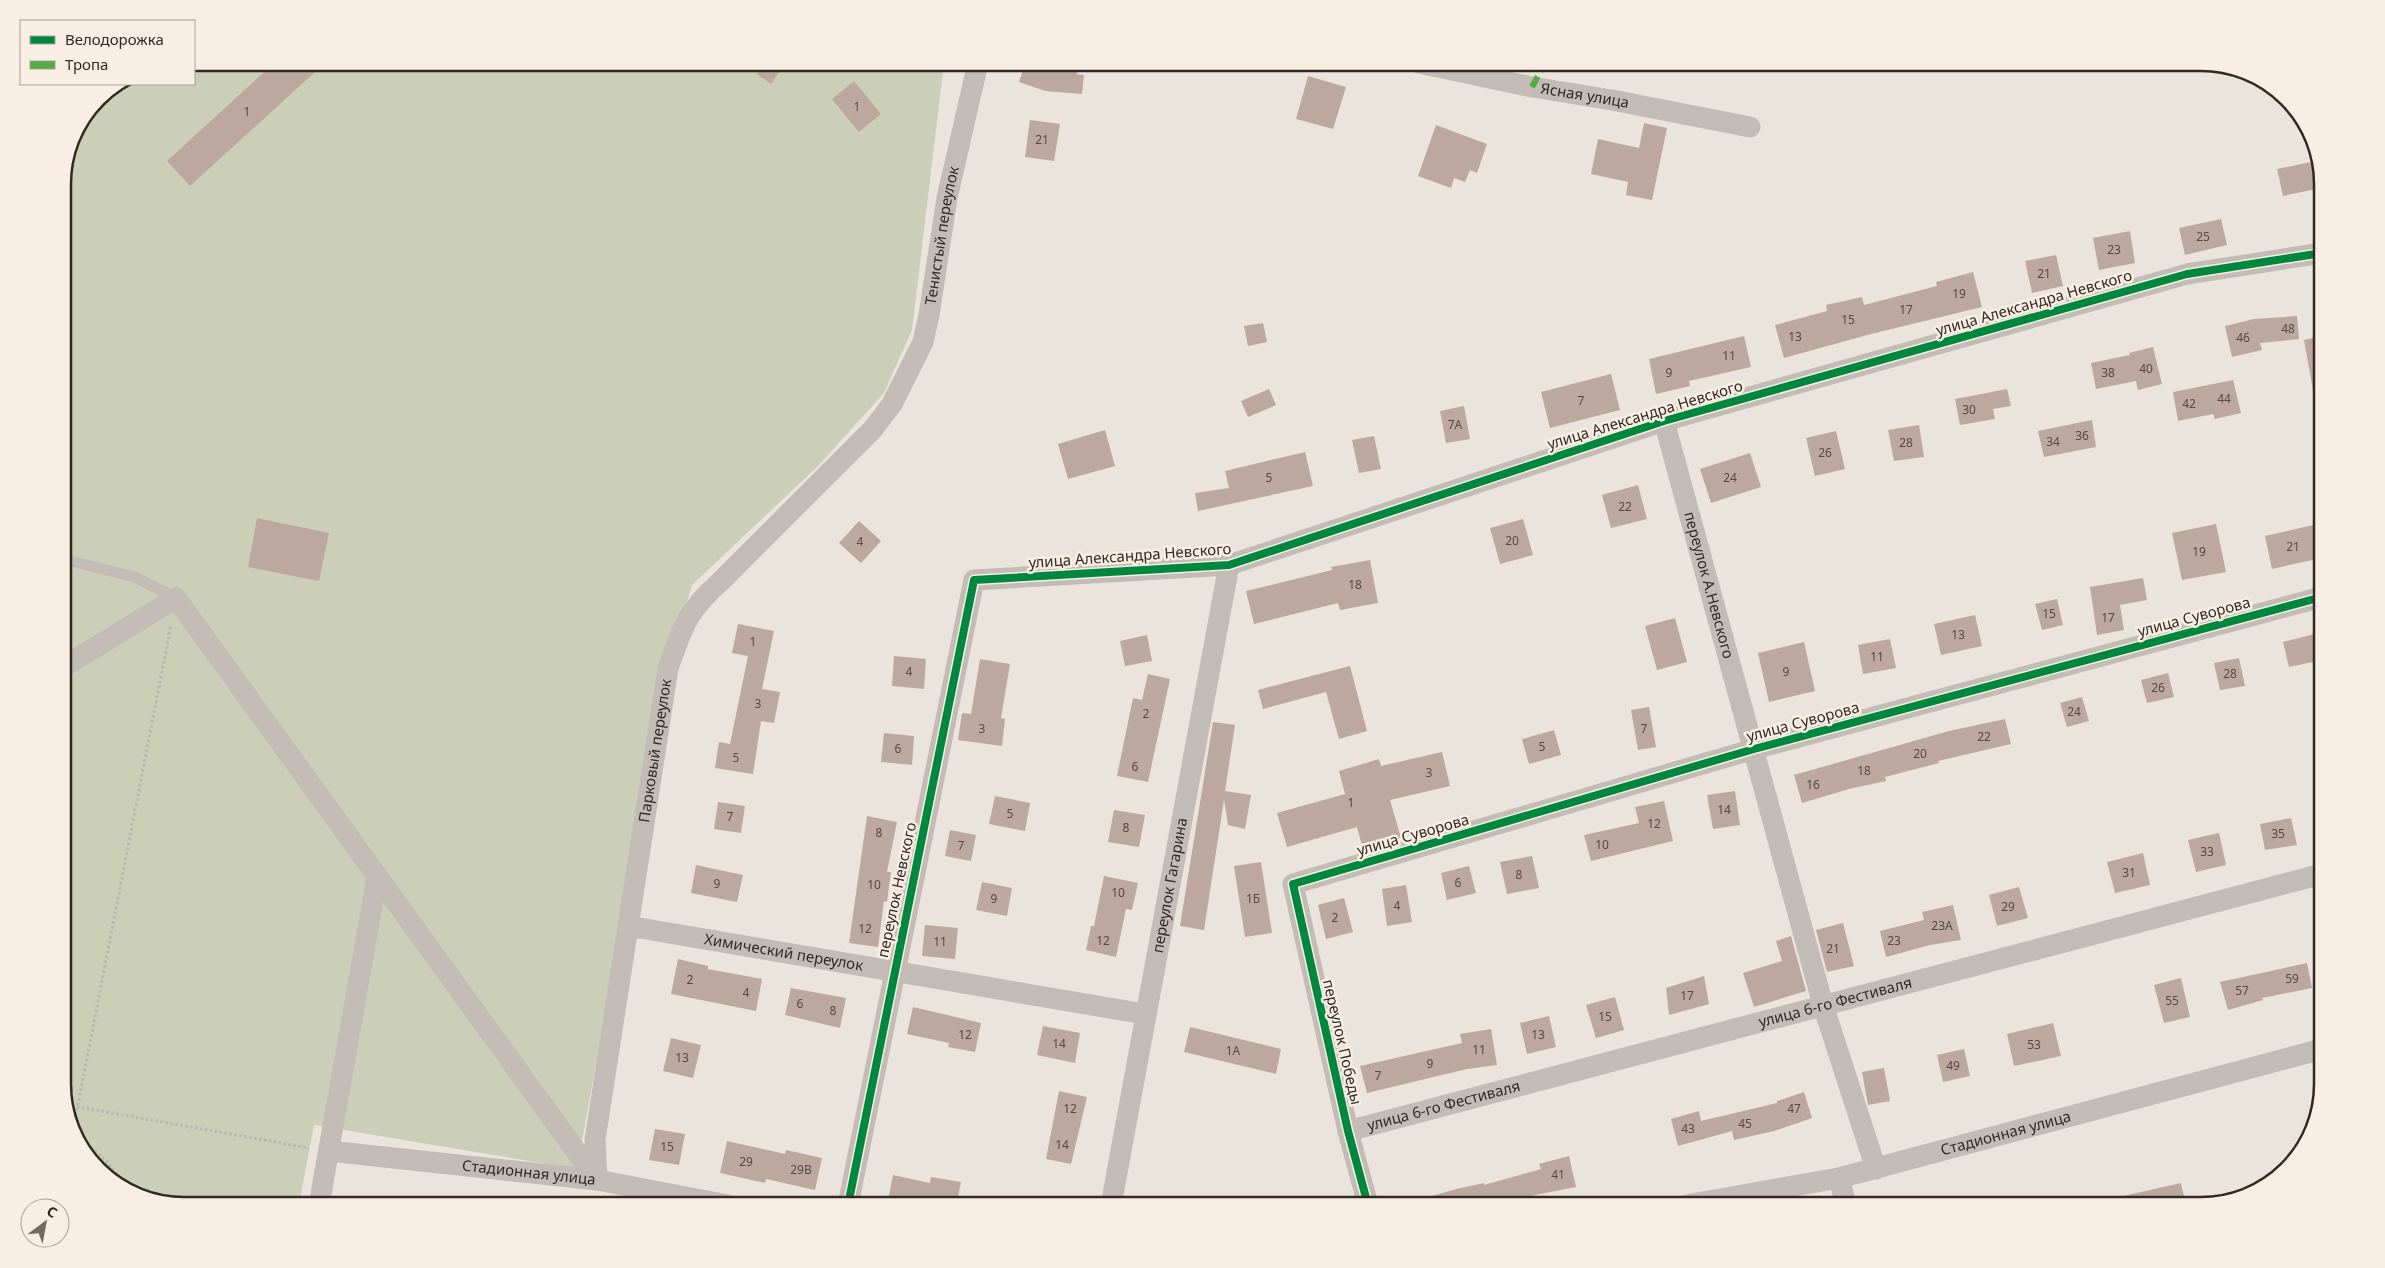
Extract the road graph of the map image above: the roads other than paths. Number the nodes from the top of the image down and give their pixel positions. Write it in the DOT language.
graph roads {
  1 [pos="976,71"];
  2 [pos="1460,71"];
  3 [pos="1750,127"];
  4 [pos="2314,254"];
  5 [pos="892,404"];
  6 [pos="1664,421"];
  7 [pos="71,561"];
  8 [pos="1229,565"];
  9 [pos="974,580"];
  10 [pos="176,598"];
  11 [pos="2314,599"];
  12 [pos="71,662"];
  13 [pos="1754,749"];
  14 [pos="2314,876"];
  15 [pos="377,878"];
  16 [pos="1293,884"];
  17 [pos="628,926"];
  18 [pos="894,971"];
  19 [pos="1823,1005"];
  20 [pos="1145,1014"];
  21 [pos="2314,1051"];
  22 [pos="1348,1131"];
  23 [pos="329,1151"];
  24 [pos="1876,1168"];
  25 [pos="1839,1178"];
  26 [pos="597,1180"];
  27 [pos="321,1197"];
  28 [pos="683,1197"];
  29 [pos="850,1197"];
  30 [pos="1113,1197"];
  31 [pos="1366,1197"];
  32 [pos="1737,1197"];
  33 [pos="1844,1197"];
  1 -- 5 [label="street, Тенистый переулок"];
  2 -- 3 [label="street, Ясная улица"];
  4 -- 6 [label="street, улица Александра Невского"];
  5 -- 17 [label="street, Парковый переулок"];
  6 -- 8 [label="street, улица Александра Невского"];
  6 -- 13 [label="street, переулок А.Невского"];
  7 -- 10 [label="lane"];
  8 -- 9 [label="street, улица Александра Невского"];
  8 -- 20 [label="street, переулок Гагарина"];
  9 -- 18 [label="street, переулок Невского"];
  10 -- 12 [label="street"];
  10 -- 15 [label="street"];
  11 -- 13 [label="street, улица Суворова"];
  13 -- 16 [label="street, улица Суворова"];
  13 -- 19 [label="street, переулок А.Невского"];
  14 -- 19 [label="street, улица 6-го Фестиваля"];
  15 -- 23 [label="street"];
  15 -- 26 [label="street"];
  16 -- 22 [label="street, переулок Победы"];
  17 -- 18 [label="street, Химический переулок"];
  17 -- 26 [label="street, Парковый переулок"];
  18 -- 20 [label="street, Химический переулок"];
  18 -- 29 [label="street, переулок Невского"];
  19 -- 22 [label="street, улица 6-го Фестиваля"];
  19 -- 24 [label="street, переулок А.Невского"];
  20 -- 30 [label="street, переулок Гагарина"];
  21 -- 24 [label="street, Стадионная улица"];
  22 -- 31 [label="street, переулок Победы"];
  23 -- 26 [label="street, Стадионная улица"];
  23 -- 27 [label="street"];
  24 -- 25 [label="street, Стадионная улица"];
  25 -- 32 [label="street, Стадионная улица"];
  25 -- 33 [label="street"];
  26 -- 28 [label="street, Стадионная улица"];
}
